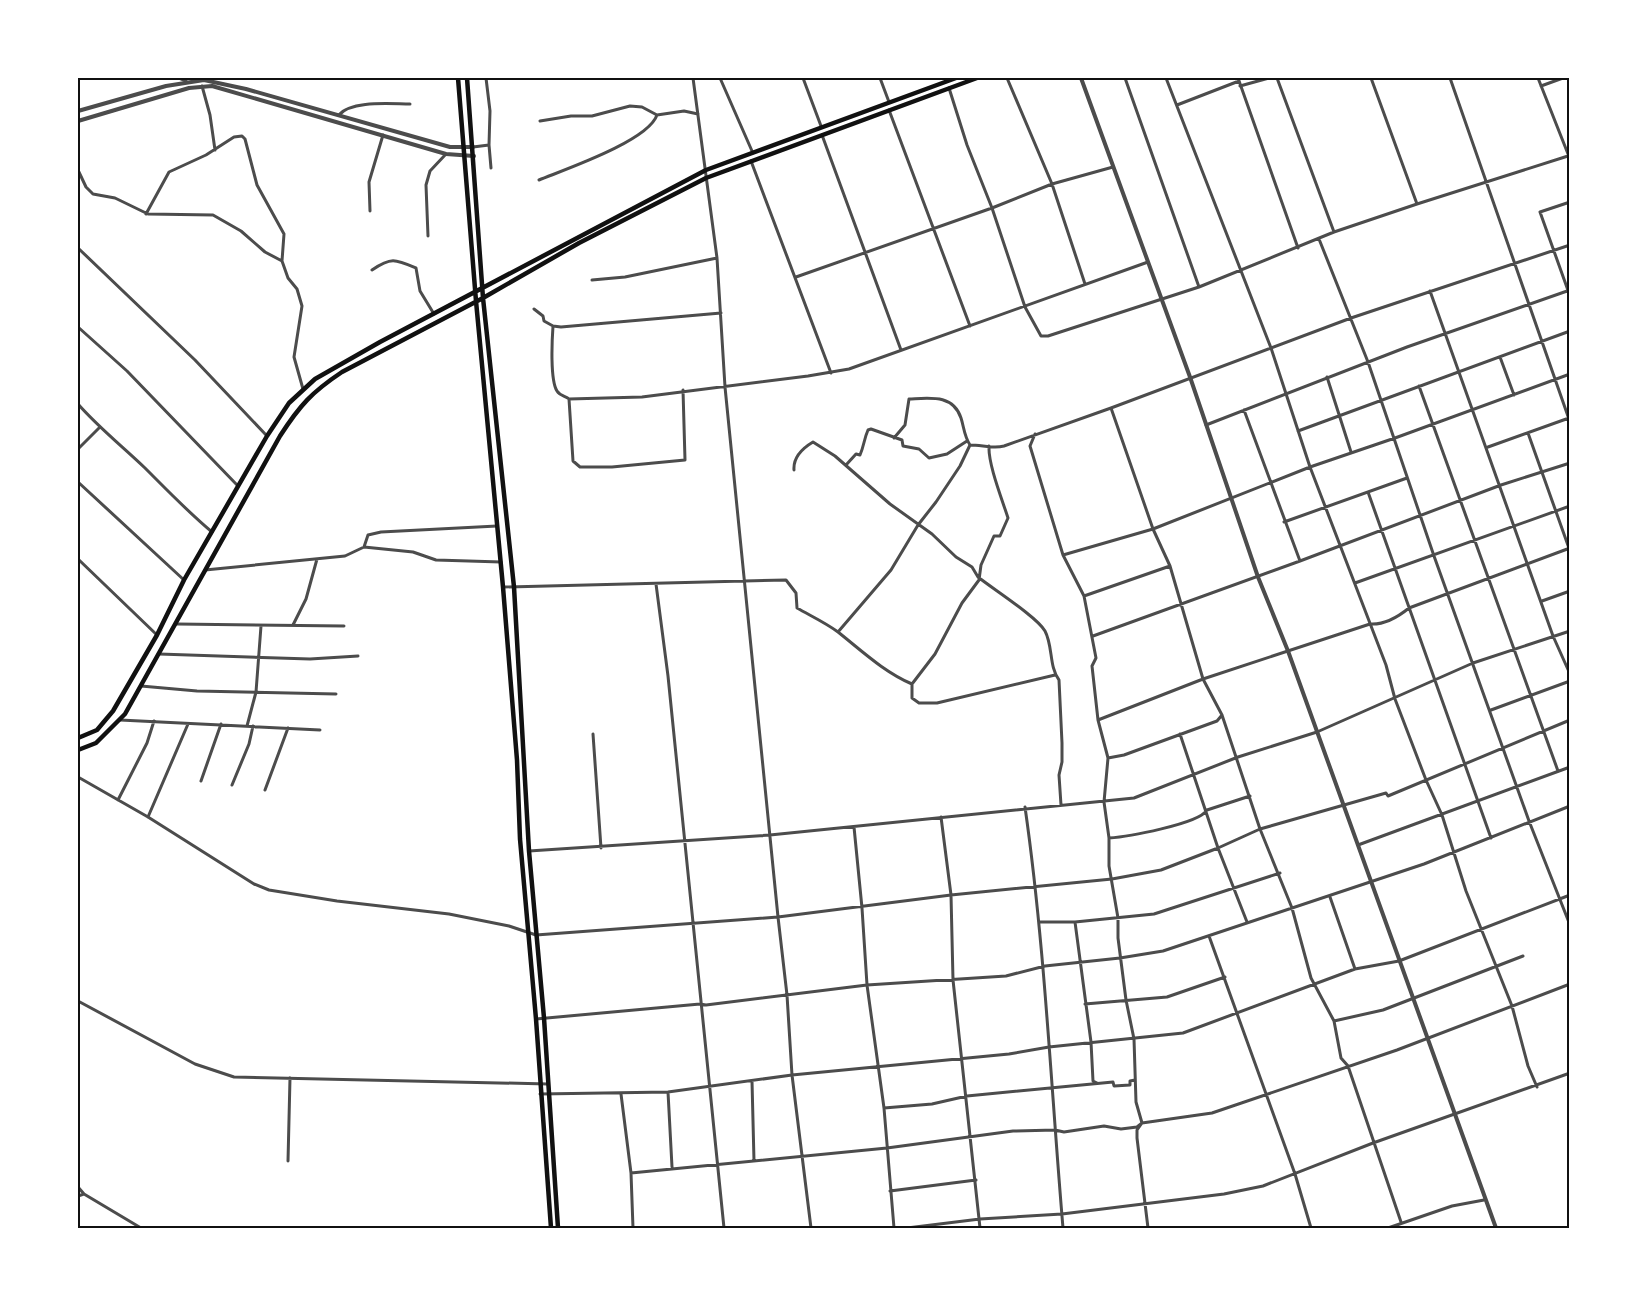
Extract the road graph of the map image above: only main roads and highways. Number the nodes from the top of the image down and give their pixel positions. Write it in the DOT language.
graph roads {
  1 [pos="458,78"];
  2 [pos="467,78"];
  3 [pos="956,78"];
  4 [pos="978,78"];
  5 [pos="946,79"];
  6 [pos="531,262"];
  7 [pos="533,270"];
  8 [pos="482,289"];
  9 [pos="476,292"];
  10 [pos="483,298"];
  11 [pos="476,301"];
  12 [pos="485,391"];
  13 [pos="494,391"];
  14 [pos="78,738"];
  15 [pos="78,750"];
  16 [pos="544,1153"];
  17 [pos="552,1153"];
  18 [pos="551,1228"];
  19 [pos="558,1228"];
  1 -- 9 [label="main road"];
  2 -- 8 [label="main road"];
  3 -- 5 [label="main road"];
  4 -- 7 [label="main road"];
  5 -- 6 [label="main road"];
  6 -- 7 [label="main road"];
  6 -- 8 [label="main road"];
  7 -- 10 [label="main road"];
  8 -- 9 [label="main road"];
  8 -- 10 [label="main road"];
  9 -- 11 [label="main road"];
  9 -- 14 [label="main road"];
  10 -- 11 [label="main road"];
  10 -- 13 [label="main road"];
  11 -- 12 [label="main road"];
  11 -- 15 [label="main road"];
  12 -- 13 [label="main road"];
  12 -- 16 [label="main road"];
  13 -- 17 [label="main road"];
  16 -- 17 [label="main road"];
  16 -- 18 [label="main road"];
  17 -- 19 [label="main road"];
}
